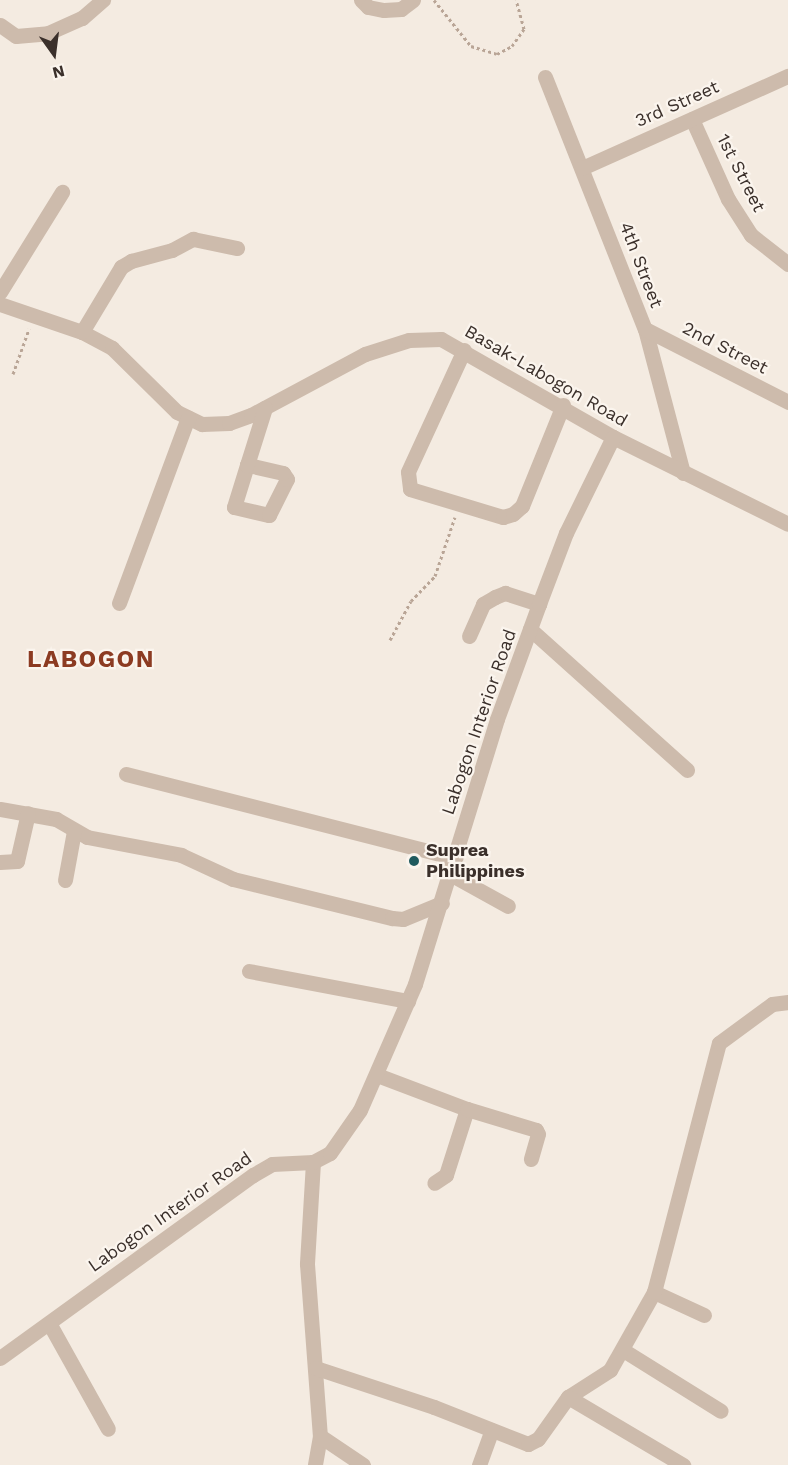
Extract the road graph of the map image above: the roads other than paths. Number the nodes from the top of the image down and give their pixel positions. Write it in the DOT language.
graph roads {
  1 [pos="103,0"];
  2 [pos="361,0"];
  3 [pos="413,0"];
  4 [pos="0,25"];
  5 [pos="788,76"];
  6 [pos="545,77"];
  7 [pos="692,119"];
  8 [pos="582,168"];
  9 [pos="62,192"];
  10 [pos="237,248"];
  11 [pos="788,264"];
  12 [pos="0,292"];
  13 [pos="0,304"];
  14 [pos="645,329"];
  15 [pos="82,332"];
  16 [pos="464,350"];
  17 [pos="788,402"];
  18 [pos="563,405"];
  19 [pos="266,408"];
  20 [pos="188,417"];
  21 [pos="613,437"];
  22 [pos="247,465"];
  23 [pos="683,473"];
  24 [pos="788,524"];
  25 [pos="119,603"];
  26 [pos="539,604"];
  27 [pos="530,629"];
  28 [pos="469,636"];
  29 [pos="687,770"];
  30 [pos="126,774"];
  31 [pos="0,809"];
  32 [pos="28,813"];
  33 [pos="74,831"];
  34 [pos="455,858"];
  35 [pos="0,862"];
  36 [pos="450,874"];
  37 [pos="65,880"];
  38 [pos="442,903"];
  39 [pos="508,906"];
  40 [pos="249,970"];
  41 [pos="408,1001"];
  42 [pos="788,1002"];
  43 [pos="376,1075"];
  44 [pos="467,1109"];
  45 [pos="531,1159"];
  46 [pos="313,1162"];
  47 [pos="434,1184"];
  48 [pos="654,1292"];
  49 [pos="704,1315"];
  50 [pos="49,1323"];
  51 [pos="623,1350"];
  52 [pos="0,1358"];
  53 [pos="316,1368"];
  54 [pos="568,1397"];
  55 [pos="721,1411"];
  56 [pos="108,1429"];
  57 [pos="492,1430"];
  58 [pos="320,1436"];
  59 [pos="315,1465"];
  60 [pos="363,1465"];
  61 [pos="479,1465"];
  62 [pos="683,1465"];
  1 -- 4 [label="street"];
  2 -- 3 [label="street"];
  5 -- 7 [label="street, 3rd Street"];
  6 -- 8 [label="street, 4th Street"];
  7 -- 8 [label="street, 3rd Street"];
  7 -- 11 [label="street, 1st Street"];
  8 -- 14 [label="street, 4th Street"];
  9 -- 12 [label="street"];
  10 -- 15 [label="street"];
  13 -- 15 [label="street, Basak-Labogon Road"];
  14 -- 17 [label="street, 2nd Street"];
  14 -- 23 [label="street, 4th Street"];
  15 -- 20 [label="street, Basak-Labogon Road"];
  16 -- 18 [label="street, Basak-Labogon Road"];
  16 -- 18 [label="street"];
  16 -- 19 [label="street, Basak-Labogon Road"];
  18 -- 21 [label="street, Basak-Labogon Road"];
  19 -- 20 [label="street, Basak-Labogon Road"];
  19 -- 22 [label="street"];
  20 -- 25 [label="street"];
  21 -- 23 [label="street, Basak-Labogon Road"];
  21 -- 26 [label="street, Labogon Interior Road"];
  23 -- 24 [label="street, Basak-Labogon Road"];
  26 -- 27 [label="street, Labogon Interior Road"];
  26 -- 28 [label="street"];
  27 -- 29 [label="street"];
  27 -- 34 [label="street, Labogon Interior Road"];
  30 -- 34 [label="street"];
  31 -- 32 [label="street"];
  32 -- 33 [label="street"];
  32 -- 35 [label="street"];
  33 -- 37 [label="street"];
  33 -- 38 [label="street"];
  34 -- 36 [label="street, Labogon Interior Road"];
  36 -- 38 [label="street, Labogon Interior Road"];
  36 -- 39 [label="street"];
  38 -- 41 [label="street, Labogon Interior Road"];
  40 -- 41 [label="street"];
  41 -- 43 [label="street, Labogon Interior Road"];
  42 -- 48 [label="street"];
  43 -- 44 [label="street"];
  43 -- 46 [label="street, Labogon Interior Road"];
  44 -- 45 [label="street"];
  44 -- 47 [label="street"];
  46 -- 50 [label="street, Labogon Interior Road"];
  46 -- 53 [label="street"];
  48 -- 49 [label="street"];
  48 -- 51 [label="street"];
  50 -- 52 [label="street, Labogon Interior Road"];
  50 -- 56 [label="street"];
  51 -- 54 [label="street"];
  51 -- 55 [label="street"];
  53 -- 57 [label="street"];
  53 -- 58 [label="street"];
  54 -- 57 [label="street"];
  54 -- 62 [label="street"];
  57 -- 61 [label="street"];
  58 -- 59 [label="street"];
  58 -- 60 [label="street"];
}
